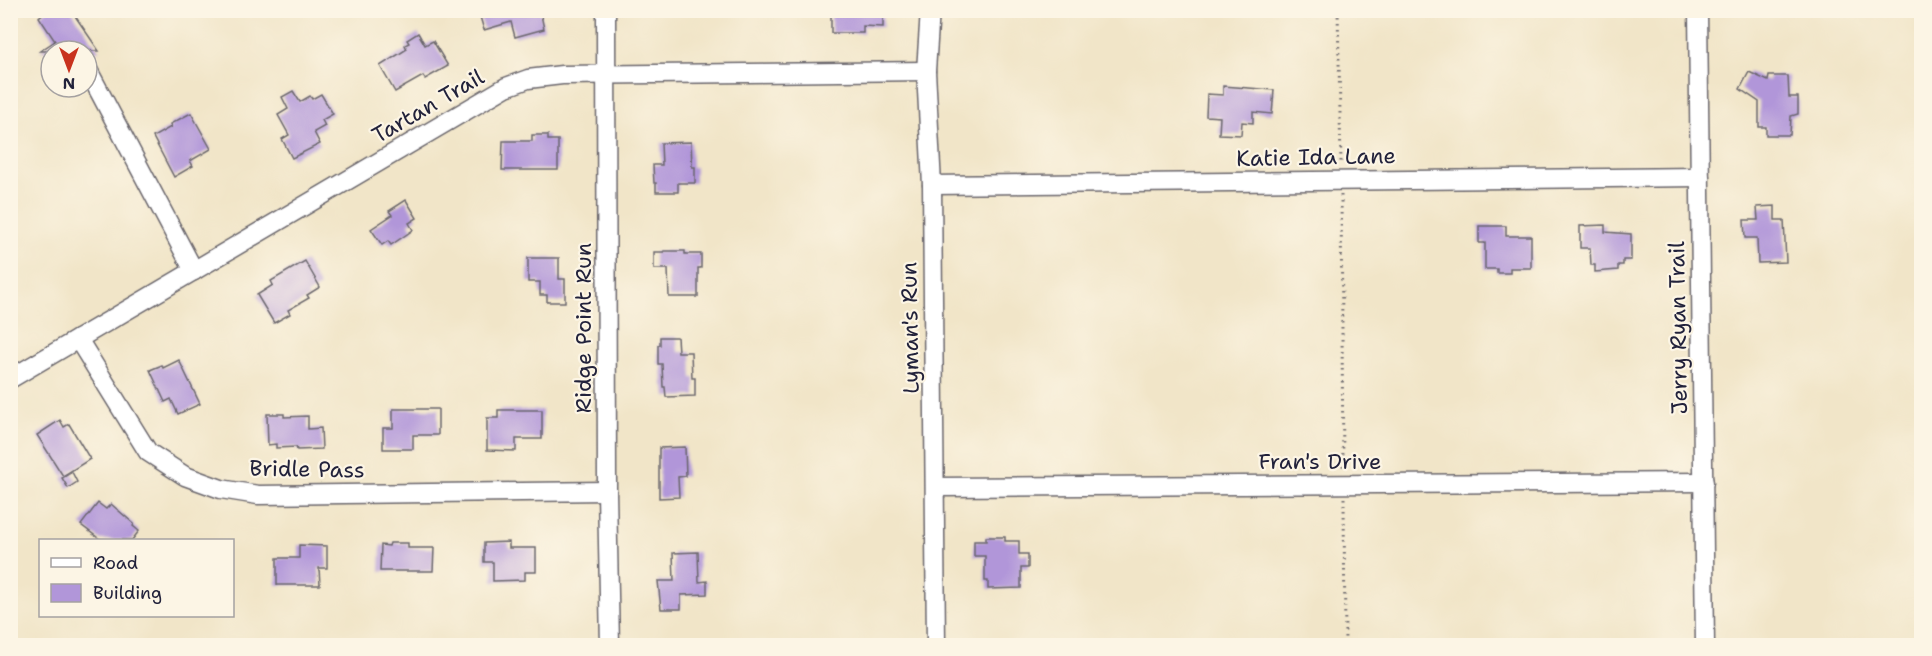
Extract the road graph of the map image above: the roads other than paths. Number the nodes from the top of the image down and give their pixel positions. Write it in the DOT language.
graph roads {
  1 [pos="606,10"];
  2 [pos="930,10"];
  3 [pos="1698,10"];
  4 [pos="926,71"];
  5 [pos="607,75"];
  6 [pos="99,91"];
  7 [pos="1700,177"];
  8 [pos="932,185"];
  9 [pos="194,271"];
  10 [pos="78,339"];
  11 [pos="10,379"];
  12 [pos="1704,482"];
  13 [pos="936,488"];
  14 [pos="607,492"];
  15 [pos="610,645"];
  16 [pos="936,645"];
  17 [pos="1705,645"];
  1 -- 5 [label="street, Ridge Point Run"];
  2 -- 4 [label="street, Lyman's Run"];
  3 -- 7 [label="street, Jerry Ryan Trail"];
  4 -- 5 [label="street, Tartan Trail"];
  4 -- 8 [label="street, Lyman's Run"];
  5 -- 9 [label="street, Tartan Trail"];
  5 -- 14 [label="street, Ridge Point Run"];
  6 -- 9 [label="street"];
  7 -- 8 [label="street, Katie Ida Lane"];
  7 -- 12 [label="street, Jerry Ryan Trail"];
  8 -- 13 [label="street, Lyman's Run"];
  9 -- 10 [label="street, Tartan Trail"];
  10 -- 11 [label="street, Tartan Trail"];
  10 -- 14 [label="street, Bridle Pass"];
  12 -- 13 [label="street, Fran's Drive"];
  12 -- 17 [label="street, Jerry Ryan Trail"];
  13 -- 16 [label="street, Lyman's Run"];
  14 -- 15 [label="street, Ridge Point Run"];
}
